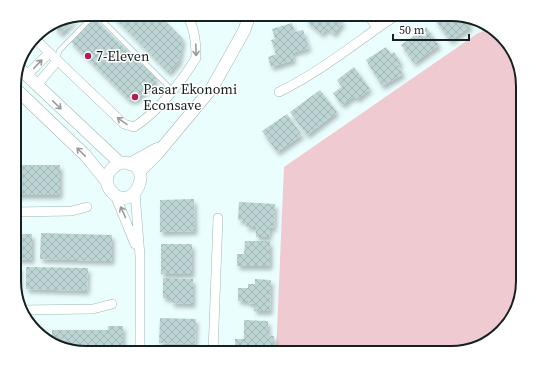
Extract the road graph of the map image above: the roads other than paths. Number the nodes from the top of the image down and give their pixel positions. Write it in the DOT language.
graph roads {
  1 [pos="90,21"];
  2 [pos="103,21"];
  3 [pos="190,21"];
  4 [pos="242,21"];
  5 [pos="248,21"];
  6 [pos="372,21"];
  7 [pos="388,21"];
  8 [pos="377,28"];
  9 [pos="244,31"];
  10 [pos="38,42"];
  11 [pos="49,53"];
  12 [pos="58,56"];
  13 [pos="23,72"];
  14 [pos="36,85"];
  15 [pos="172,90"];
  16 [pos="279,92"];
  17 [pos="21,94"];
  18 [pos="164,144"];
  19 [pos="125,164"];
  20 [pos="139,172"];
  21 [pos="107,182"];
  22 [pos="135,193"];
  23 [pos="115,195"];
  24 [pos="87,208"];
  25 [pos="21,212"];
  26 [pos="218,218"];
  27 [pos="140,256"];
  28 [pos="112,304"];
  29 [pos="28,310"];
  30 [pos="140,346"];
  31 [pos="213,346"];
  1 -- 12 [label="lane"];
  2 -- 15 [label="lane"];
  3 -- 15 [label="street, one-way"];
  4 -- 9 [label="street"];
  5 -- 9 [label="street"];
  6 -- 8 [label="street"];
  7 -- 8 [label="street"];
  8 -- 16 [label="street"];
  9 -- 18 [label="street"];
  10 -- 11 [label="street"];
  11 -- 12 [label="street"];
  13 -- 11 [label="street, one-way"];
  12 -- 14 [label="street"];
  15 -- 12 [label="street, one-way"];
  13 -- 14 [label="street"];
  14 -- 19 [label="street, one-way"];
  21 -- 17 [label="street, one-way"];
  18 -- 19 [label="street"];
  18 -- 20 [label="street"];
  19 -- 20 [label="street"];
  19 -- 21 [label="street"];
  20 -- 22 [label="street"];
  21 -- 23 [label="street"];
  22 -- 23 [label="street"];
  22 -- 27 [label="street"];
  27 -- 23 [label="street, one-way"];
  24 -- 25 [label="street"];
  26 -- 31 [label="street"];
  27 -- 30 [label="street"];
  28 -- 29 [label="street"];
}
